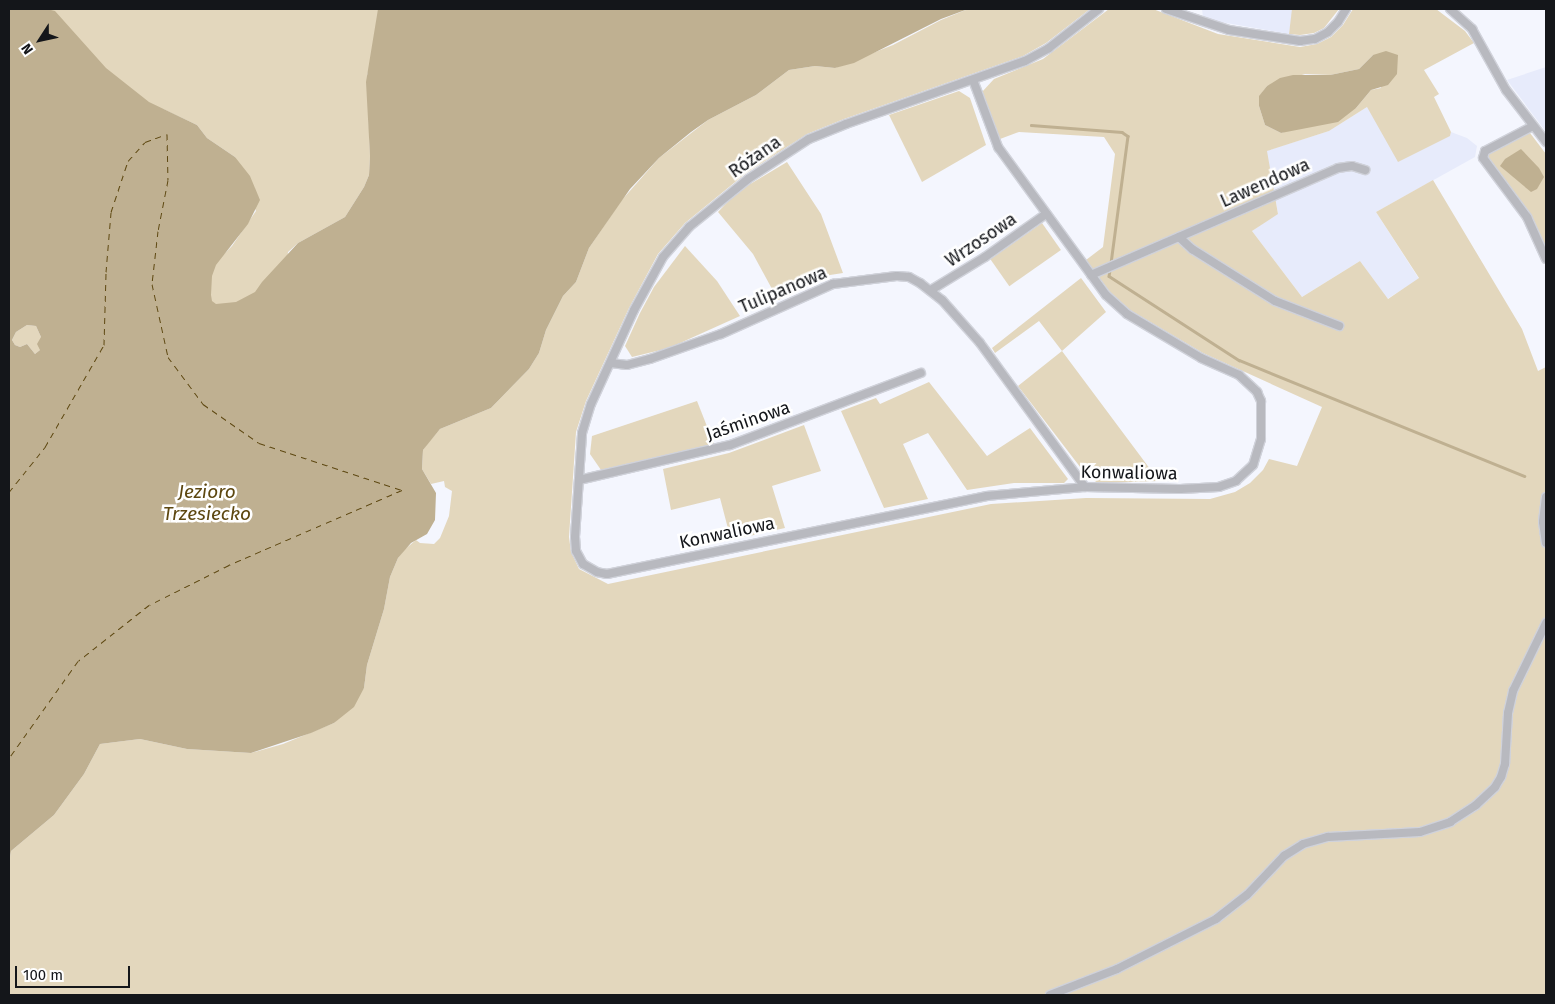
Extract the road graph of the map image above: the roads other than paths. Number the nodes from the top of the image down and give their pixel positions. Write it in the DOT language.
graph roads {
  1 [pos="1100,9"];
  2 [pos="1166,9"];
  3 [pos="1346,9"];
  4 [pos="1450,9"];
  5 [pos="973,80"];
  6 [pos="1533,126"];
  7 [pos="1546,142"];
  8 [pos="1365,170"];
  9 [pos="1046,214"];
  10 [pos="1179,237"];
  11 [pos="1546,259"];
  12 [pos="1091,276"];
  13 [pos="931,290"];
  14 [pos="1339,326"];
  15 [pos="611,363"];
  16 [pos="921,373"];
  17 [pos="579,480"];
  18 [pos="1085,487"];
  19 [pos="1546,497"];
  20 [pos="1546,543"];
  21 [pos="1546,622"];
  22 [pos="1050,995"];
  1 -- 5 [label="street, Różana"];
  2 -- 3 [label="street"];
  4 -- 6 [label="street"];
  5 -- 9 [label="street, Konwaliowa"];
  5 -- 15 [label="street, Różana"];
  6 -- 7 [label="street"];
  6 -- 11 [label="street"];
  8 -- 10 [label="street, Lawendowa"];
  9 -- 12 [label="street, Konwaliowa"];
  9 -- 13 [label="street, Wrzosowa"];
  10 -- 12 [label="street, Lawendowa"];
  10 -- 14 [label="street"];
  12 -- 18 [label="street, Konwaliowa"];
  13 -- 15 [label="street, Tulipanowa"];
  13 -- 18 [label="street, Tulipanowa"];
  15 -- 17 [label="street, Różana"];
  16 -- 17 [label="street, Jaśminowa"];
  17 -- 18 [label="street, Konwaliowa"];
  19 -- 20 [label="street"];
  21 -- 22 [label="street"];
}
